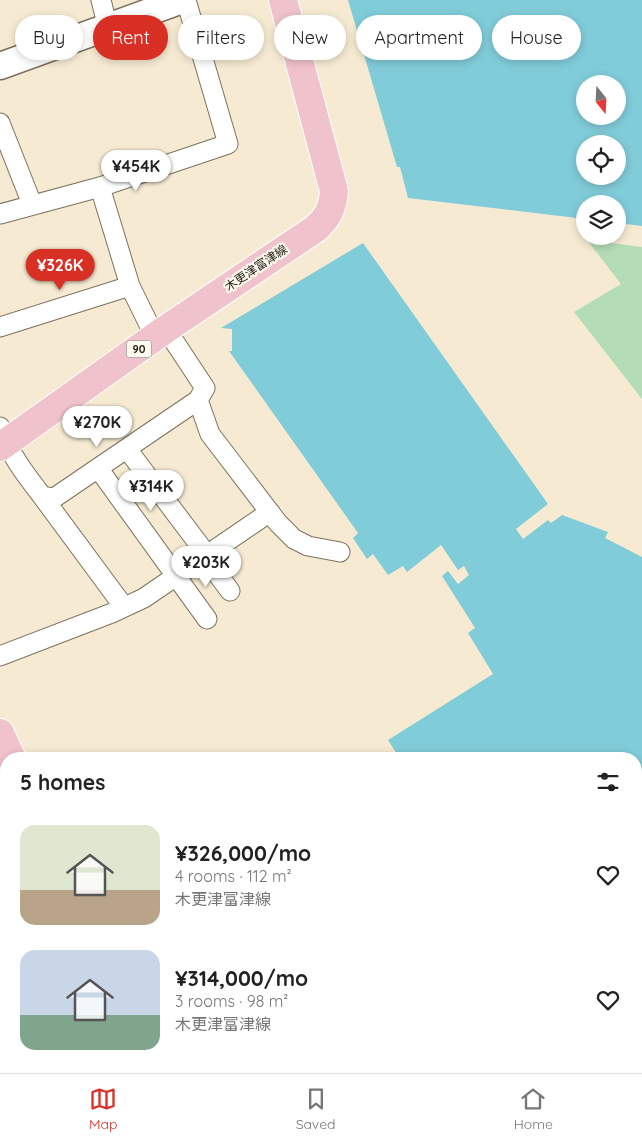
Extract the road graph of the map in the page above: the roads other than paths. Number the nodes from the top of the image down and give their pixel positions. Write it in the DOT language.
graph roads {
  1 [pos="101,0"];
  2 [pos="184,0"];
  3 [pos="283,0"];
  4 [pos="105,15"];
  5 [pos="143,15"];
  6 [pos="93,33"];
  7 [pos="0,66"];
  8 [pos="0,123"];
  9 [pos="100,187"];
  10 [pos="32,204"];
  11 [pos="0,214"];
  12 [pos="130,286"];
  13 [pos="0,327"];
  14 [pos="160,333"];
  15 [pos="198,400"];
  16 [pos="2,440"];
  17 [pos="127,449"];
  18 [pos="98,468"];
  19 [pos="42,496"];
  20 [pos="270,512"];
  21 [pos="340,552"];
  22 [pos="206,556"];
  23 [pos="177,576"];
  24 [pos="230,591"];
  25 [pos="124,607"];
  26 [pos="207,619"];
  27 [pos="0,656"];
  28 [pos="0,733"];
  29 [pos="9,752"];
  1 -- 4 [label="street"];
  2 -- 5 [label="street"];
  2 -- 9 [label="street"];
  3 -- 14 [label="main road, 木更津富津線 / 90"];
  6 -- 7 [label="street"];
  8 -- 10 [label="street"];
  9 -- 10 [label="street"];
  9 -- 12 [label="street"];
  10 -- 11 [label="street"];
  12 -- 13 [label="street"];
  12 -- 14 [label="street"];
  14 -- 15 [label="street"];
  14 -- 16 [label="main road, 木更津富津線 / 90"];
  15 -- 17 [label="street"];
  15 -- 20 [label="street"];
  16 -- 19 [label="street"];
  17 -- 18 [label="street"];
  17 -- 22 [label="street"];
  18 -- 19 [label="street"];
  18 -- 23 [label="street"];
  19 -- 25 [label="street"];
  20 -- 21 [label="street"];
  20 -- 22 [label="street"];
  22 -- 23 [label="street"];
  22 -- 24 [label="street"];
  23 -- 25 [label="street"];
  23 -- 26 [label="street"];
  25 -- 27 [label="street"];
  28 -- 29 [label="main road"];
}
